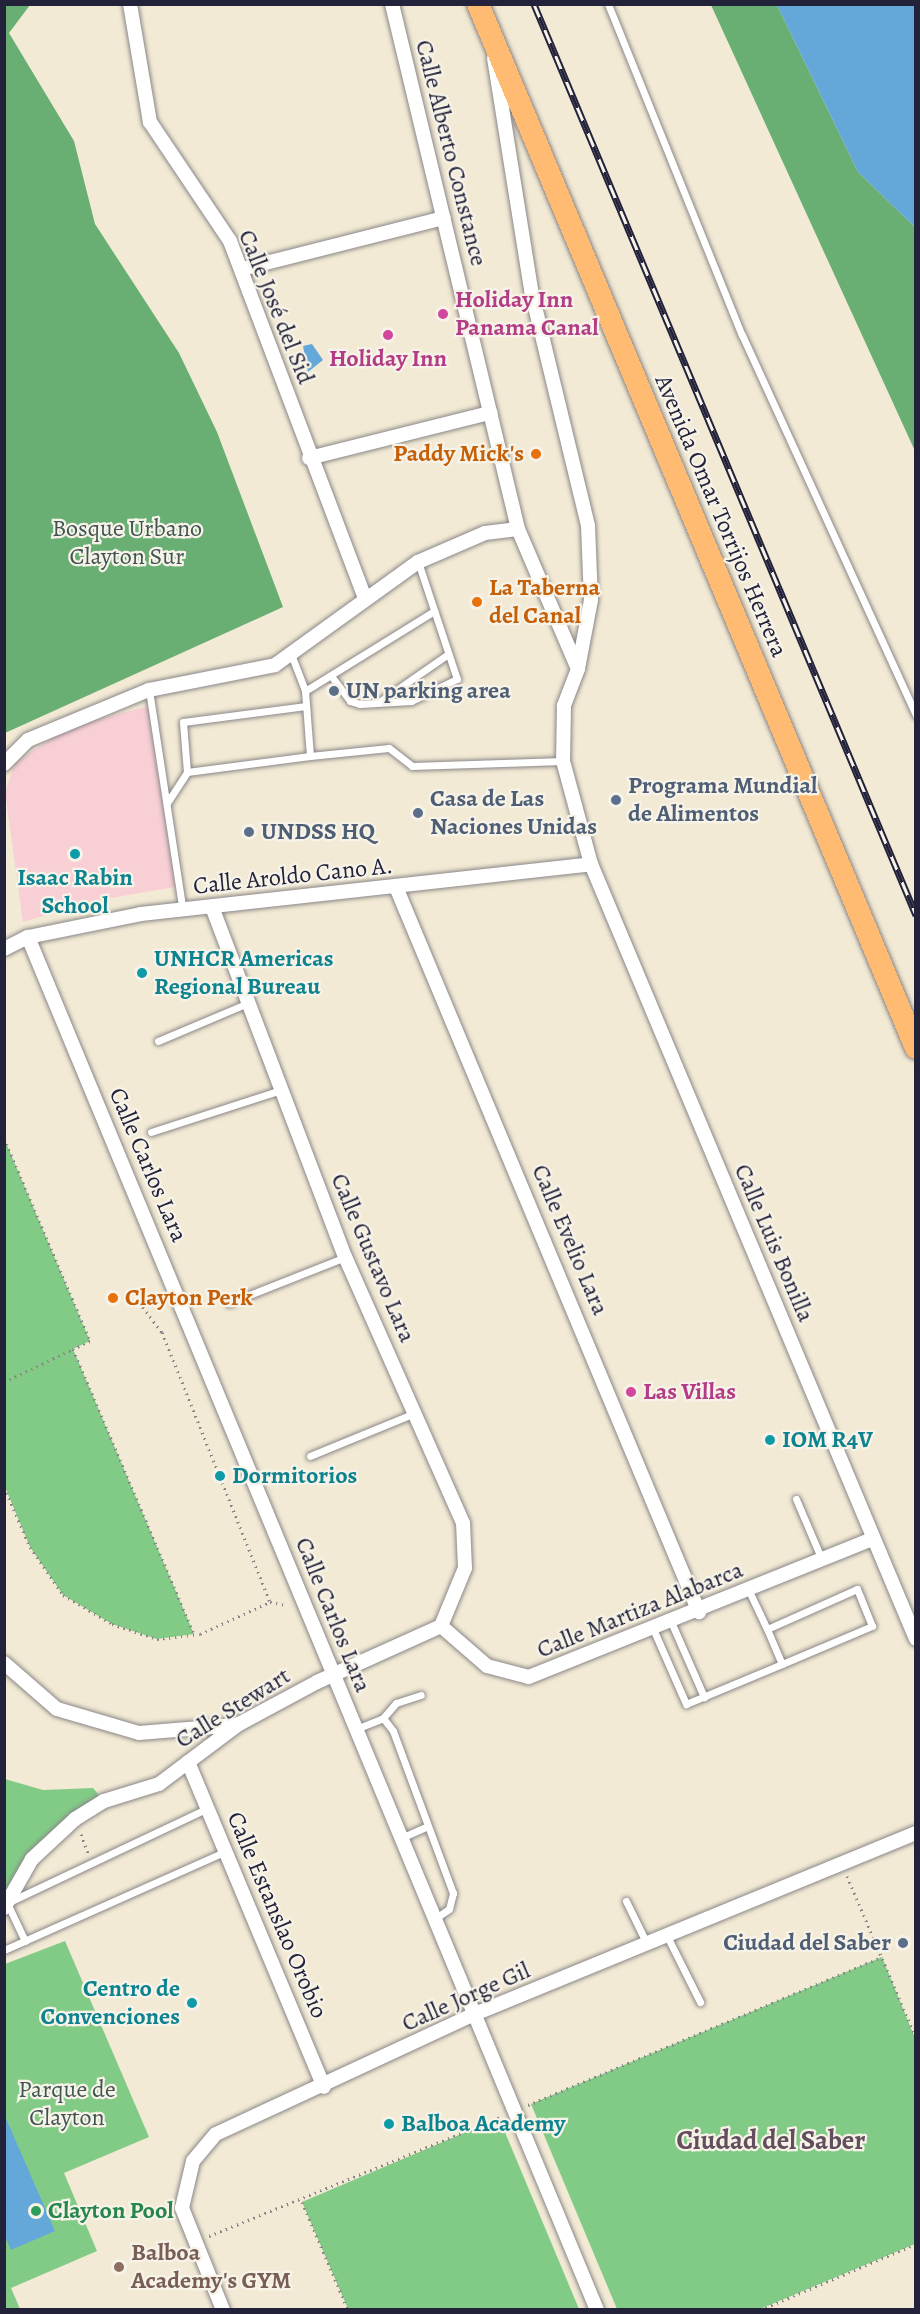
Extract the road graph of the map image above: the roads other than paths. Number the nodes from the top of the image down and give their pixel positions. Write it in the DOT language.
graph roads {
  1 [pos="130,4"];
  2 [pos="392,4"];
  3 [pos="478,4"];
  4 [pos="608,4"];
  5 [pos="492,42"];
  6 [pos="444,218"];
  7 [pos="242,269"];
  8 [pos="490,413"];
  9 [pos="309,458"];
  10 [pos="518,529"];
  11 [pos="418,562"];
  12 [pos="365,599"];
  13 [pos="434,611"];
  14 [pos="291,654"];
  15 [pos="448,654"];
  16 [pos="578,669"];
  17 [pos="332,677"];
  18 [pos="149,690"];
  19 [pos="305,691"];
  20 [pos="378,702"];
  21 [pos="306,706"];
  22 [pos="915,715"];
  23 [pos="310,756"];
  24 [pos="563,761"];
  25 [pos="4,764"];
  26 [pos="187,772"];
  27 [pos="167,803"];
  28 [pos="591,864"];
  29 [pos="396,887"];
  30 [pos="212,906"];
  31 [pos="183,911"];
  32 [pos="27,938"];
  33 [pos="4,949"];
  34 [pos="248,1003"];
  35 [pos="158,1041"];
  36 [pos="915,1048"];
  37 [pos="281,1090"];
  38 [pos="151,1132"];
  39 [pos="345,1257"];
  40 [pos="229,1303"];
  41 [pos="415,1413"];
  42 [pos="310,1456"];
  43 [pos="796,1500"];
  44 [pos="873,1539"];
  45 [pos="822,1560"];
  46 [pos="749,1591"];
  47 [pos="699,1612"];
  48 [pos="672,1624"];
  49 [pos="441,1626"];
  50 [pos="767,1629"];
  51 [pos="654,1631"];
  52 [pos="915,1639"];
  53 [pos="4,1663"];
  54 [pos="782,1664"];
  55 [pos="333,1674"];
  56 [pos="421,1695"];
  57 [pos="704,1697"];
  58 [pos="383,1718"];
  59 [pos="239,1724"];
  60 [pos="356,1730"];
  61 [pos="188,1762"];
  62 [pos="208,1808"];
  63 [pos="426,1827"];
  64 [pos="915,1833"];
  65 [pos="401,1839"];
  66 [pos="226,1851"];
  67 [pos="626,1901"];
  68 [pos="6,1905"];
  69 [pos="434,1919"];
  70 [pos="668,1936"];
  71 [pos="25,1941"];
  72 [pos="647,1944"];
  73 [pos="4,1950"];
  74 [pos="700,2002"];
  75 [pos="472,2015"];
  76 [pos="324,2087"];
  77 [pos="223,2310"];
  78 [pos="597,2310"];
  1 -- 7 [label="street, Calle José del Sid"];
  2 -- 6 [label="street, Calle Alberto Constance"];
  3 -- 5 [label="main road, Avenida Omar Torrijos Herrera"];
  4 -- 22 [label="lane"];
  5 -- 16 [label="street"];
  5 -- 36 [label="main road, Avenida Omar Torrijos Herrera"];
  6 -- 7 [label="street"];
  6 -- 8 [label="street, Calle Alberto Constance"];
  7 -- 9 [label="street, Calle José del Sid"];
  8 -- 9 [label="street"];
  8 -- 10 [label="street, Calle Alberto Constance"];
  9 -- 12 [label="street, Calle José del Sid"];
  10 -- 11 [label="street"];
  10 -- 16 [label="street, Calle Alberto Constance"];
  11 -- 12 [label="street"];
  11 -- 13 [label="lane"];
  12 -- 14 [label="street"];
  13 -- 15 [label="lane"];
  13 -- 17 [label="lane"];
  14 -- 18 [label="street"];
  14 -- 19 [label="lane"];
  15 -- 20 [label="lane"];
  15 -- 20 [label="lane"];
  16 -- 24 [label="street"];
  17 -- 19 [label="lane"];
  17 -- 20 [label="lane"];
  18 -- 25 [label="street"];
  18 -- 27 [label="lane"];
  19 -- 21 [label="lane"];
  21 -- 23 [label="lane"];
  21 -- 26 [label="lane"];
  23 -- 24 [label="lane"];
  23 -- 26 [label="lane"];
  24 -- 28 [label="street"];
  26 -- 27 [label="lane"];
  27 -- 31 [label="lane"];
  28 -- 29 [label="street, Calle Aroldo Cano A."];
  28 -- 44 [label="street, Calle Luis Bonilla"];
  29 -- 30 [label="street, Calle Aroldo Cano A."];
  29 -- 47 [label="street, Calle Evelio Lara"];
  30 -- 31 [label="street, Calle Aroldo Cano A."];
  30 -- 34 [label="street, Calle Gustavo Lara"];
  31 -- 32 [label="street, Calle Aroldo Cano A."];
  32 -- 33 [label="street, Calle Aroldo Cano A."];
  32 -- 55 [label="street, Calle Carlos Lara"];
  34 -- 35 [label="lane"];
  34 -- 37 [label="street, Calle Gustavo Lara"];
  37 -- 38 [label="lane"];
  37 -- 39 [label="street, Calle Gustavo Lara"];
  39 -- 40 [label="lane"];
  39 -- 41 [label="street, Calle Gustavo Lara"];
  41 -- 42 [label="lane"];
  41 -- 49 [label="street, Calle Gustavo Lara"];
  43 -- 45 [label="lane"];
  44 -- 45 [label="street, Calle Martiza Alabarca"];
  44 -- 52 [label="street, Calle Luis Bonilla"];
  45 -- 46 [label="street, Calle Martiza Alabarca"];
  46 -- 47 [label="street, Calle Martiza Alabarca"];
  46 -- 50 [label="lane"];
  47 -- 48 [label="street, Calle Martiza Alabarca"];
  48 -- 51 [label="street, Calle Martiza Alabarca"];
  48 -- 57 [label="lane"];
  49 -- 51 [label="street, Calle Martiza Alabarca"];
  49 -- 55 [label="street"];
  50 -- 54 [label="lane"];
  50 -- 54 [label="lane"];
  51 -- 57 [label="lane"];
  53 -- 59 [label="street"];
  54 -- 57 [label="lane"];
  55 -- 59 [label="street, Calle Stewart"];
  55 -- 60 [label="street, Calle Carlos Lara"];
  56 -- 58 [label="lane"];
  58 -- 60 [label="lane"];
  58 -- 63 [label="lane"];
  59 -- 61 [label="street, Calle Stewart"];
  60 -- 65 [label="street, Calle Carlos Lara"];
  61 -- 62 [label="street, Calle Estanslao Orobio"];
  61 -- 68 [label="street, Calle Stewart"];
  62 -- 66 [label="street, Calle Estanslao Orobio"];
  62 -- 68 [label="lane"];
  63 -- 65 [label="lane"];
  63 -- 69 [label="lane"];
  64 -- 70 [label="street, Calle Jorge Gil"];
  65 -- 69 [label="street, Calle Carlos Lara"];
  66 -- 71 [label="lane"];
  66 -- 76 [label="street, Calle Estanslao Orobio"];
  67 -- 72 [label="lane"];
  68 -- 71 [label="lane"];
  69 -- 75 [label="street, Calle Carlos Lara"];
  70 -- 72 [label="street, Calle Jorge Gil"];
  70 -- 74 [label="lane"];
  71 -- 73 [label="lane"];
  72 -- 75 [label="street, Calle Jorge Gil"];
  75 -- 76 [label="street, Calle Jorge Gil"];
  75 -- 78 [label="street, Calle Carlos Lara"];
  76 -- 77 [label="street, Calle Jorge Gil"];
}
